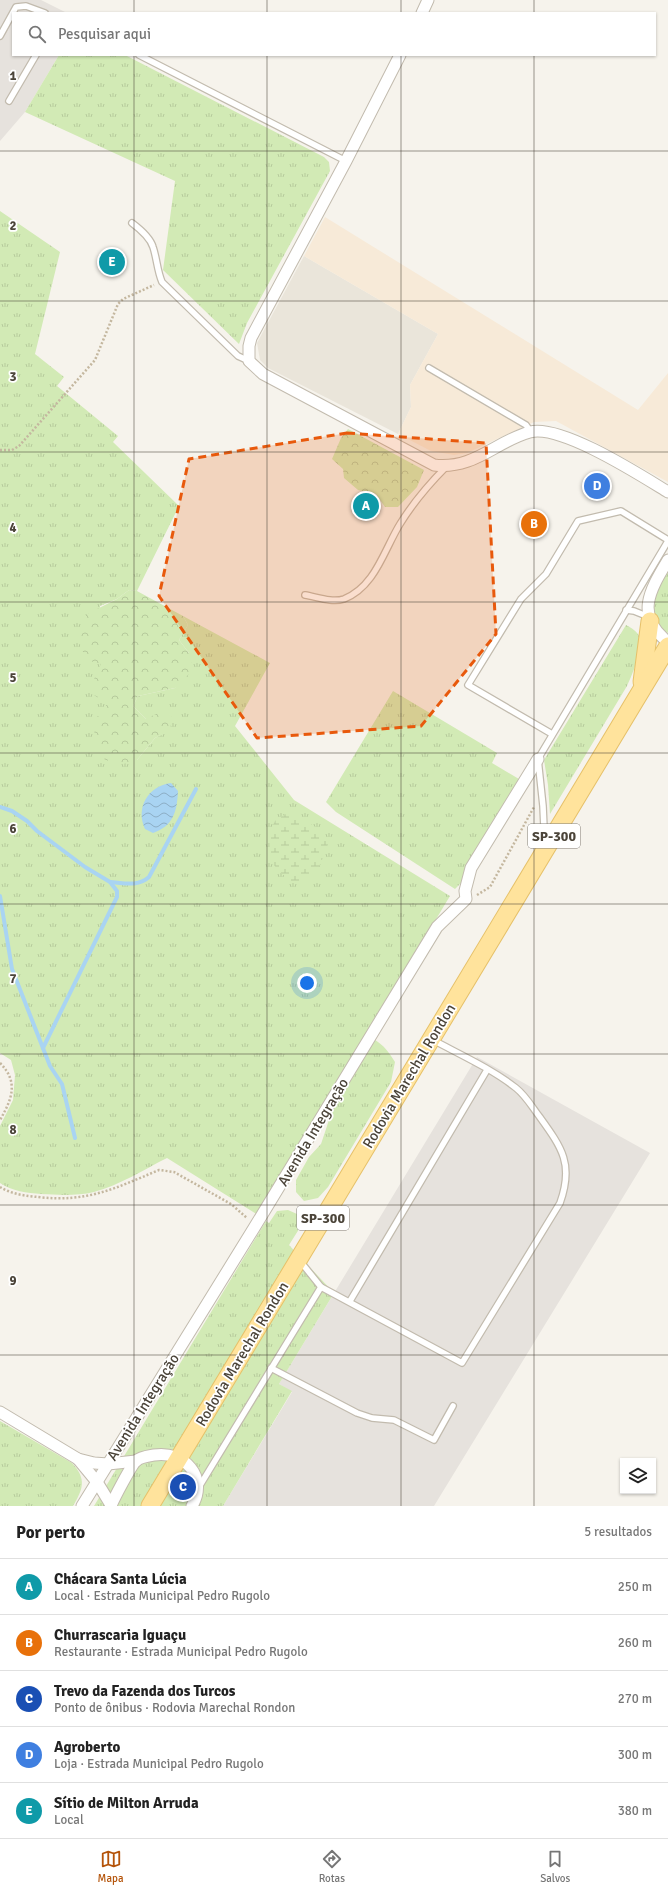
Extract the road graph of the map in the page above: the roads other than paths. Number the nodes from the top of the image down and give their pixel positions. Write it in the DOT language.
graph roads {
  1 [pos="428,0"];
  2 [pos="13,12"];
  3 [pos="42,12"];
  4 [pos="422,12"];
  5 [pos="12,14"];
  6 [pos="0,36"];
  7 [pos="35,56"];
  8 [pos="141,56"];
  9 [pos="399,56"];
  10 [pos="9,101"];
  11 [pos="346,161"];
  12 [pos="132,223"];
  13 [pos="249,361"];
  14 [pos="429,368"];
  15 [pos="531,432"];
  16 [pos="446,466"];
  17 [pos="668,492"];
  18 [pos="668,541"];
  19 [pos="668,560"];
  20 [pos="305,595"];
  21 [pos="626,610"];
  22 [pos="649,619"];
  23 [pos="668,642"];
  24 [pos="668,646"];
  25 [pos="668,670"];
  26 [pos="640,694"];
  27 [pos="552,734"];
  28 [pos="538,759"];
  29 [pos="540,860"];
  30 [pos="432,1039"];
  31 [pos="487,1070"];
  32 [pos="298,1260"];
  33 [pos="321,1286"];
  34 [pos="350,1302"];
  35 [pos="271,1368"];
  36 [pos="453,1406"];
  37 [pos="0,1412"];
  38 [pos="179,1458"];
  39 [pos="78,1459"];
  40 [pos="136,1461"];
  41 [pos="108,1464"];
  42 [pos="97,1482"];
  43 [pos="196,1491"];
  44 [pos="111,1505"];
  45 [pos="82,1506"];
  46 [pos="150,1506"];
  47 [pos="192,1506"];
  1 -- 4 [label="street"];
  2 -- 3 [label="lane"];
  5 -- 6 [label="lane"];
  7 -- 10 [label="lane"];
  8 -- 11 [label="lane"];
  9 -- 11 [label="street"];
  11 -- 13 [label="street"];
  12 -- 13 [label="lane"];
  13 -- 16 [label="street"];
  14 -- 15 [label="lane"];
  15 -- 16 [label="street"];
  15 -- 17 [label="street"];
  16 -- 20 [label="lane"];
  18 -- 21 [label="lane"];
  18 -- 27 [label="lane"];
  19 -- 22 [label="street"];
  21 -- 22 [label="lane"];
  21 -- 27 [label="lane"];
  22 -- 23 [label="street"];
  22 -- 26 [label="main road"];
  24 -- 26 [label="main road, Rodovia Marechal Rondon / SP-300"];
  25 -- 26 [label="main road"];
  26 -- 29 [label="main road, Rodovia Marechal Rondon / SP-300"];
  27 -- 28 [label="lane"];
  28 -- 29 [label="lane"];
  28 -- 41 [label="street, Avenida Integração"];
  29 -- 30 [label="main road, Rodovia Marechal Rondon / SP-300"];
  30 -- 31 [label="lane"];
  30 -- 32 [label="main road, Rodovia Marechal Rondon / SP-300"];
  31 -- 34 [label="lane"];
  31 -- 34 [label="lane"];
  32 -- 33 [label="lane"];
  32 -- 38 [label="main road, Rodovia Marechal Rondon / SP-300"];
  33 -- 34 [label="lane"];
  33 -- 35 [label="lane"];
  35 -- 36 [label="lane"];
  35 -- 43 [label="lane"];
  37 -- 39 [label="street"];
  38 -- 40 [label="street"];
  38 -- 43 [label="street"];
  38 -- 46 [label="main road, Rodovia Marechal Rondon / SP-300"];
  39 -- 41 [label="street"];
  39 -- 42 [label="street"];
  40 -- 41 [label="street"];
  40 -- 44 [label="street"];
  41 -- 42 [label="street, Avenida Integração"];
  42 -- 44 [label="street"];
  42 -- 45 [label="street, Avenida Integração"];
  43 -- 47 [label="street"];
}
